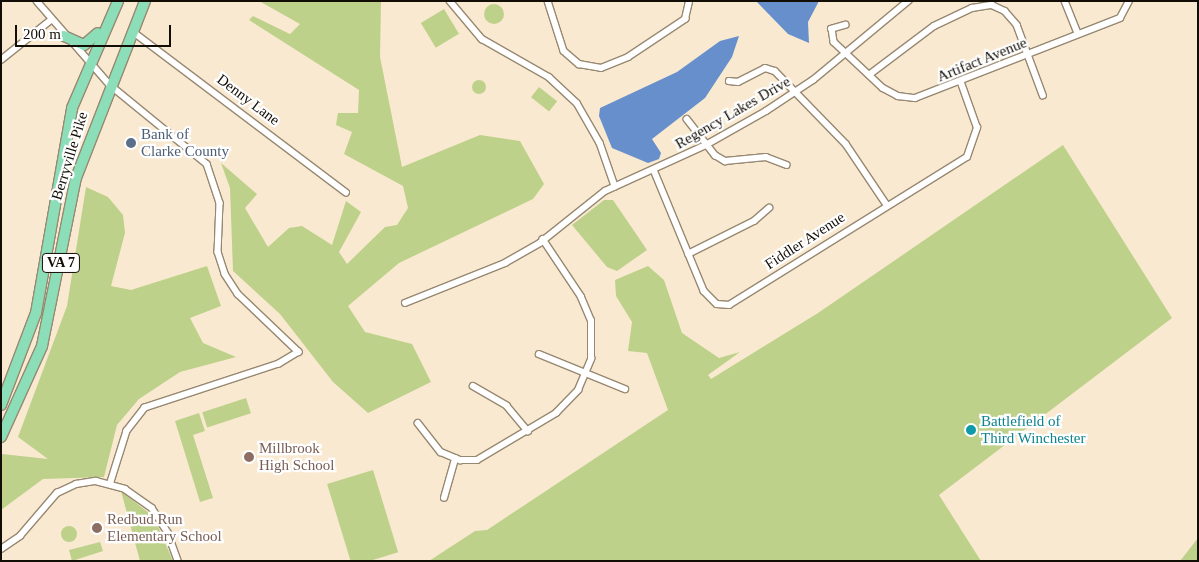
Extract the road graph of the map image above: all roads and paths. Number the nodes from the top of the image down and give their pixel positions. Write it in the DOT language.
graph roads {
  1 [pos="36,1"];
  2 [pos="118,1"];
  3 [pos="145,1"];
  4 [pos="450,1"];
  5 [pos="548,1"];
  6 [pos="689,1"];
  7 [pos="908,1"];
  8 [pos="1065,1"];
  9 [pos="1129,1"];
  10 [pos="112,14"];
  11 [pos="51,20"];
  12 [pos="846,25"];
  13 [pos="132,31"];
  14 [pos="1078,34"];
  15 [pos="64,36"];
  16 [pos="844,51"];
  17 [pos="1029,54"];
  18 [pos="1,60"];
  19 [pos="88,63"];
  20 [pos="870,75"];
  21 [pos="729,81"];
  22 [pos="961,83"];
  23 [pos="110,85"];
  24 [pos="796,93"];
  25 [pos="1043,95"];
  26 [pos="687,119"];
  27 [pos="706,145"];
  28 [pos="787,165"];
  29 [pos="654,170"];
  30 [pos="615,186"];
  31 [pos="346,192"];
  32 [pos="888,205"];
  33 [pos="769,208"];
  34 [pos="543,240"];
  35 [pos="688,254"];
  36 [pos="405,303"];
  37 [pos="539,354"];
  38 [pos="586,373"];
  39 [pos="473,386"];
  40 [pos="625,389"];
  41 [pos="1,405"];
  42 [pos="418,424"];
  43 [pos="528,431"];
  44 [pos="1,436"];
  45 [pos="455,459"];
  46 [pos="112,482"];
  47 [pos="444,498"];
  48 [pos="1,549"];
  49 [pos="178,561"];
  1 -- 11 [label="street"];
  2 -- 10 [label="highway, Berryville Pike / VA 7"];
  3 -- 13 [label="highway, Berryville Pike / VA 7"];
  4 -- 30 [label="street"];
  5 -- 6 [label="street"];
  7 -- 16 [label="street, Regency Lakes Drive"];
  8 -- 14 [label="street"];
  9 -- 14 [label="street, Artifact Avenue"];
  10 -- 15 [label="highway"];
  10 -- 19 [label="highway, Berryville Pike / VA 7"];
  11 -- 15 [label="street"];
  11 -- 18 [label="street"];
  12 -- 16 [label="street, Artifact Avenue"];
  13 -- 23 [label="highway, Berryville Pike / VA 7"];
  13 -- 31 [label="street, Denny Lane"];
  14 -- 17 [label="street, Artifact Avenue"];
  15 -- 19 [label="street"];
  16 -- 20 [label="street, Artifact Avenue"];
  16 -- 24 [label="street, Regency Lakes Drive"];
  17 -- 20 [label="street"];
  17 -- 22 [label="street, Artifact Avenue"];
  17 -- 25 [label="street"];
  19 -- 23 [label="street"];
  19 -- 41 [label="highway, Berryville Pike / VA 7"];
  20 -- 22 [label="street, Artifact Avenue"];
  21 -- 24 [label="street"];
  22 -- 32 [label="street, Fiddler Avenue"];
  23 -- 44 [label="highway, Berryville Pike / VA 7"];
  23 -- 46 [label="street"];
  24 -- 27 [label="street, Regency Lakes Drive"];
  24 -- 32 [label="street"];
  26 -- 27 [label="street"];
  27 -- 28 [label="street"];
  27 -- 29 [label="street, Regency Lakes Drive"];
  29 -- 30 [label="street, Regency Lakes Drive"];
  29 -- 35 [label="street, Fiddler Avenue"];
  30 -- 34 [label="street, Regency Lakes Drive"];
  32 -- 35 [label="street, Fiddler Avenue"];
  33 -- 35 [label="street"];
  34 -- 36 [label="street, Regency Lakes Drive"];
  34 -- 38 [label="street"];
  37 -- 38 [label="street"];
  38 -- 40 [label="street"];
  38 -- 43 [label="street"];
  39 -- 43 [label="street"];
  42 -- 45 [label="street"];
  43 -- 45 [label="street"];
  45 -- 47 [label="street"];
  46 -- 48 [label="street"];
  46 -- 49 [label="street"];
}
